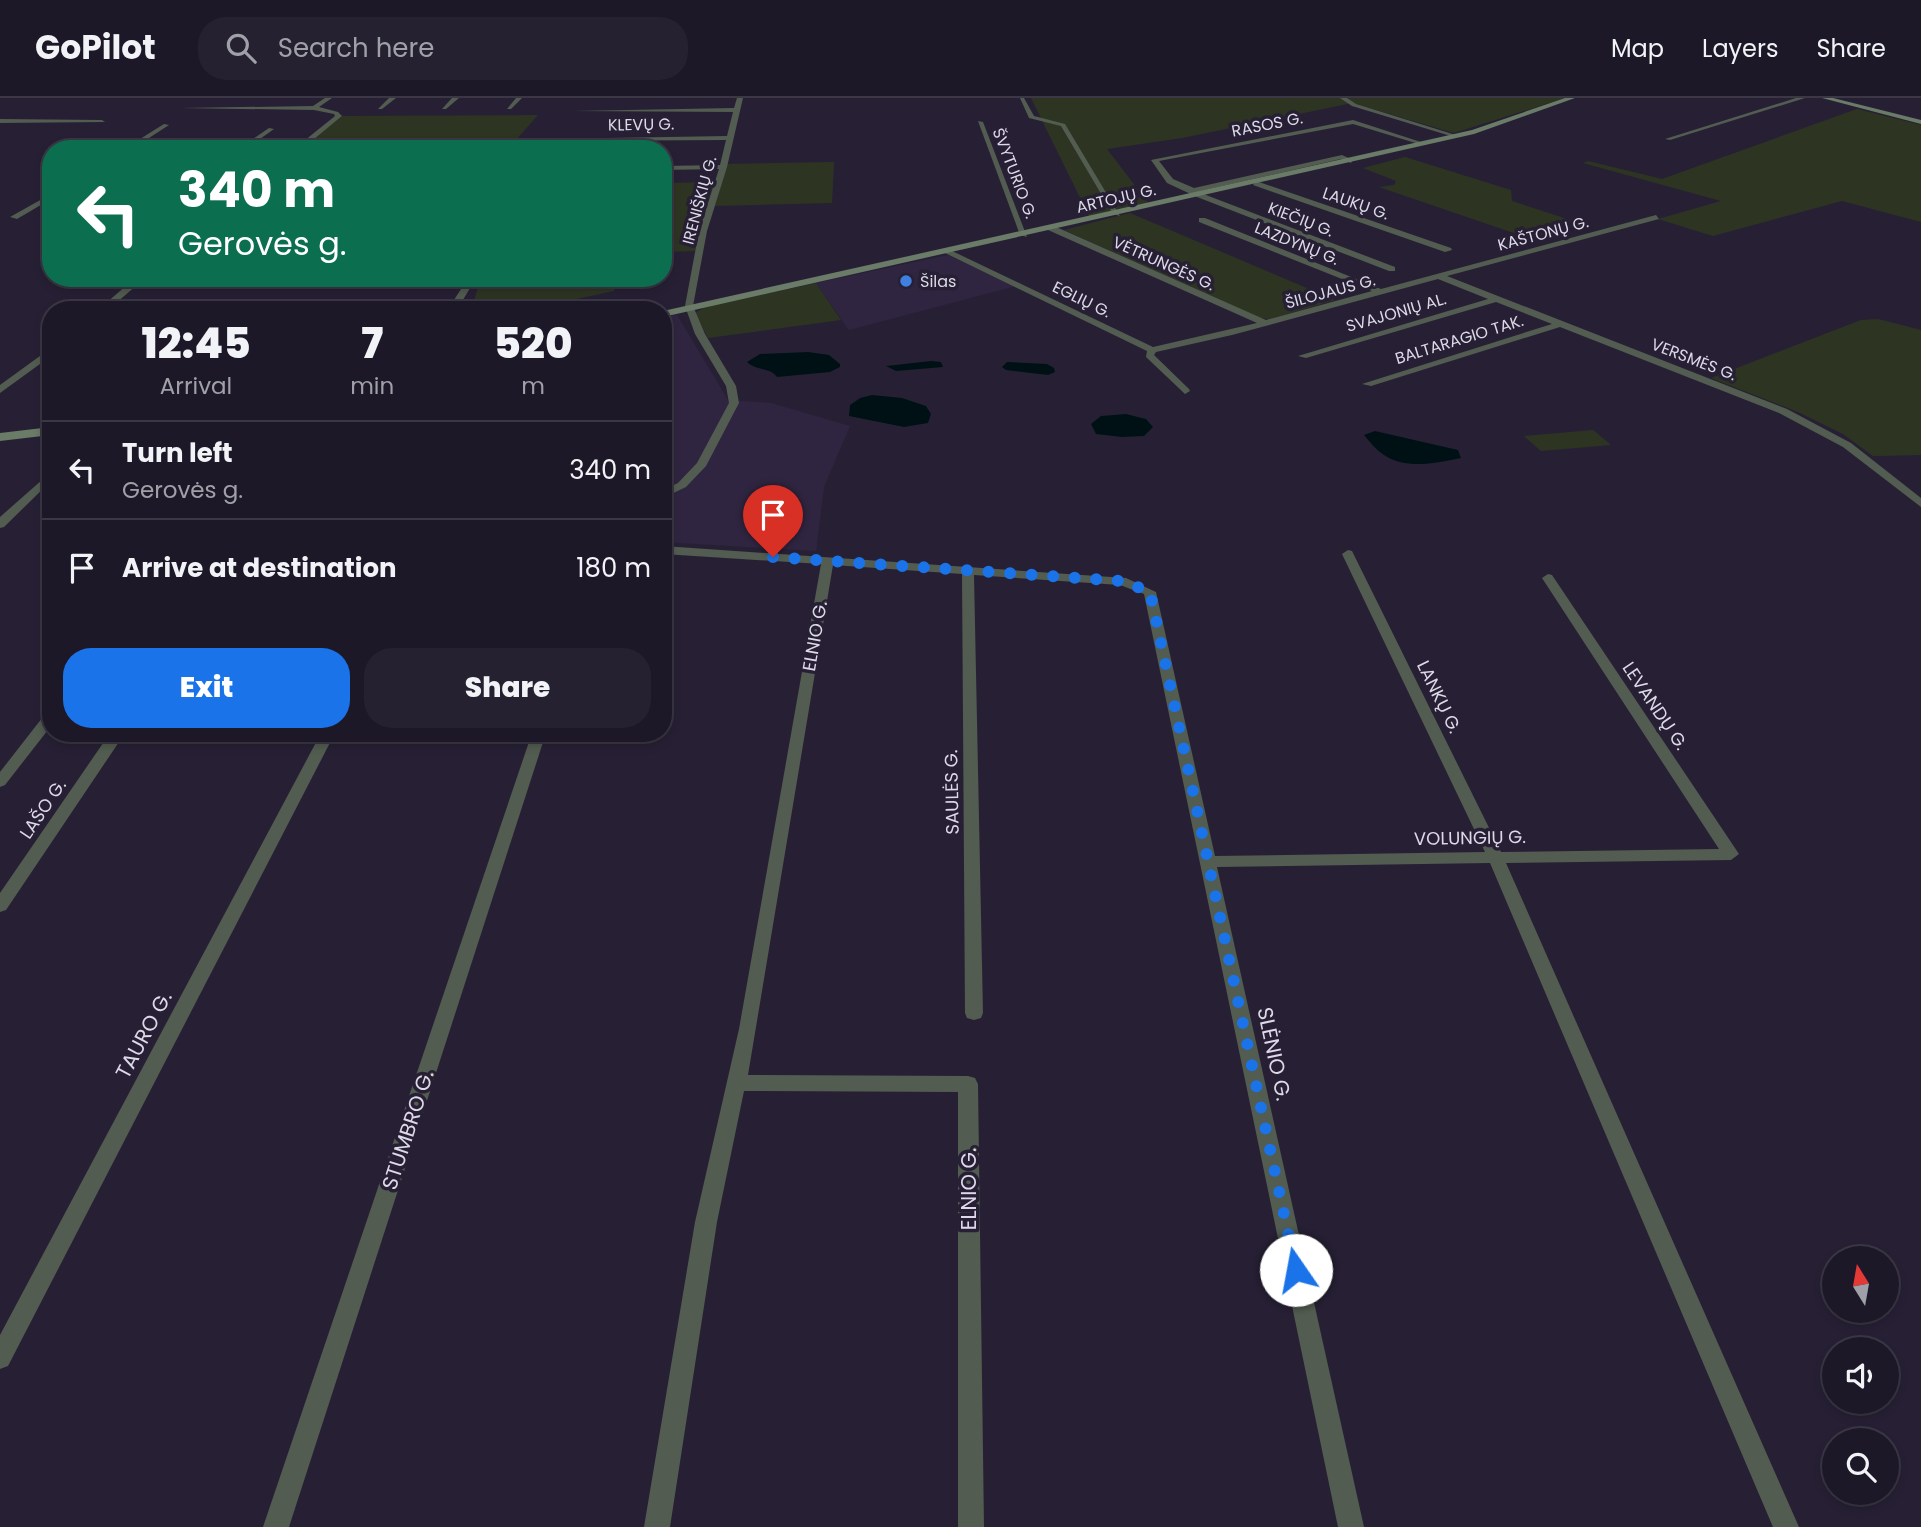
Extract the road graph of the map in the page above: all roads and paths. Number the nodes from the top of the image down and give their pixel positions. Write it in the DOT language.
graph roads {
  1 [pos="199,98"];
  2 [pos="251,98"];
  3 [pos="329,98"];
  4 [pos="393,98"];
  5 [pos="456,98"];
  6 [pos="519,98"];
  7 [pos="740,98"];
  8 [pos="1343,98"];
  9 [pos="1569,98"];
  10 [pos="1802,98"];
  11 [pos="1825,98"];
  12 [pos="1022,99"];
  13 [pos="314,108"];
  14 [pos="380,108"];
  15 [pos="444,108"];
  16 [pos="509,108"];
  17 [pos="234,109"];
  18 [pos="737,110"];
  19 [pos="577,111"];
  20 [pos="0,121"];
  21 [pos="102,122"];
  22 [pos="979,122"];
  23 [pos="1921,122"];
  24 [pos="166,125"];
  25 [pos="271,129"];
  26 [pos="1457,136"];
  27 [pos="730,138"];
  28 [pos="552,139"];
  29 [pos="1668,139"];
  30 [pos="142,140"];
  31 [pos="254,140"];
  32 [pos="308,140"];
  33 [pos="1424,144"];
  34 [pos="1154,160"];
  35 [pos="1352,160"];
  36 [pos="723,167"];
  37 [pos="672,168"];
  38 [pos="1256,183"];
  39 [pos="1199,193"];
  40 [pos="42,201"];
  41 [pos="1116,214"];
  42 [pos="14,217"];
  43 [pos="1656,217"];
  44 [pos="1202,220"];
  45 [pos="1051,228"];
  46 [pos="1024,234"];
  47 [pos="1448,250"];
  48 [pos="947,252"];
  49 [pos="1392,269"];
  50 [pos="1438,276"];
  51 [pos="130,287"];
  52 [pos="1381,292"];
  53 [pos="1497,299"];
  54 [pos="113,301"];
  55 [pos="689,309"];
  56 [pos="672,312"];
  57 [pos="1265,323"];
  58 [pos="1561,324"];
  59 [pos="1152,350"];
  60 [pos="1303,356"];
  61 [pos="42,358"];
  62 [pos="1367,384"];
  63 [pos="0,390"];
  64 [pos="1185,391"];
  65 [pos="42,432"];
  66 [pos="0,437"];
  67 [pos="42,484"];
  68 [pos="672,490"];
  69 [pos="1904,490"];
  70 [pos="1921,490"];
  71 [pos="1921,504"];
  72 [pos="0,524"];
  73 [pos="672,551"];
  74 [pos="1348,554"];
  75 [pos="828,561"];
  76 [pos="968,570"];
  77 [pos="1548,578"];
  78 [pos="42,728"];
  79 [pos="112,742"];
  80 [pos="323,742"];
  81 [pos="536,742"];
  82 [pos="0,782"];
  83 [pos="1731,854"];
  84 [pos="1495,856"];
  85 [pos="1209,862"];
  86 [pos="0,906"];
  87 [pos="974,1013"];
  88 [pos="736,1083"];
  89 [pos="0,1358"];
  90 [pos="276,1527"];
  91 [pos="657,1527"];
  92 [pos="971,1527"];
  93 [pos="1350,1527"];
  94 [pos="1786,1527"];
  1 -- 17 [label="street"];
  2 -- 17 [label="street"];
  3 -- 13 [label="street"];
  4 -- 14 [label="street"];
  5 -- 15 [label="street"];
  6 -- 16 [label="street"];
  7 -- 18 [label="street, IRENIŠKIŲ G."];
  8 -- 26 [label="street"];
  9 -- 26 [label="main road, ARTOJŲ G."];
  10 -- 29 [label="street"];
  11 -- 23 [label="main road"];
  12 -- 41 [label="street"];
  13 -- 17 [label="street"];
  13 -- 32 [label="street"];
  18 -- 19 [label="street"];
  18 -- 27 [label="street, IRENIŠKIŲ G."];
  20 -- 21 [label="street"];
  22 -- 46 [label="street, ŠVYTURIO G."];
  24 -- 30 [label="street"];
  25 -- 31 [label="street"];
  26 -- 33 [label="main road, ARTOJŲ G."];
  27 -- 28 [label="street, KLEVŲ G."];
  27 -- 36 [label="street, IRENIŠKIŲ G."];
  33 -- 34 [label="street, RASOS G."];
  33 -- 35 [label="main road, ARTOJŲ G."];
  34 -- 39 [label="street, KIEČIŲ G."];
  35 -- 38 [label="main road, ARTOJŲ G."];
  35 -- 39 [label="street"];
  36 -- 37 [label="street"];
  36 -- 55 [label="street, IRENIŠKIŲ G."];
  38 -- 39 [label="main road, ARTOJŲ G."];
  38 -- 47 [label="street, LAUKŲ G."];
  39 -- 41 [label="main road, ARTOJŲ G."];
  39 -- 49 [label="street, KIEČIŲ G."];
  40 -- 42 [label="street"];
  41 -- 45 [label="main road, ARTOJŲ G."];
  43 -- 50 [label="street, KAŠTONŲ G."];
  44 -- 52 [label="street, LAZDYNŲ G."];
  45 -- 46 [label="main road, ARTOJŲ G."];
  45 -- 57 [label="street, VĖTRUNGĖS G."];
  46 -- 48 [label="main road, ARTOJŲ G."];
  48 -- 55 [label="main road, ARTOJŲ G."];
  48 -- 59 [label="street, EGLIŲ G."];
  50 -- 52 [label="street, ŠILOJAUS G."];
  50 -- 53 [label="street, VERSMĖS G."];
  51 -- 54 [label="street"];
  52 -- 57 [label="street, ŠILOJAUS G."];
  53 -- 58 [label="street, VERSMĖS G."];
  53 -- 60 [label="street, SVAJONIŲ AL."];
  55 -- 56 [label="main road, ARTOJŲ G."];
  55 -- 68 [label="street"];
  57 -- 59 [label="street, ŠILOJAUS G."];
  58 -- 62 [label="street, BALTARAGIO TAK."];
  58 -- 69 [label="street, VERSMĖS G."];
  59 -- 64 [label="street, EGLIŲ G."];
  61 -- 63 [label="street"];
  65 -- 66 [label="main road"];
  67 -- 72 [label="street"];
  69 -- 70 [label="street"];
  69 -- 71 [label="street, VERSMĖS G."];
  73 -- 75 [label="street"];
  74 -- 84 [label="street, LANKŲ G."];
  75 -- 76 [label="street"];
  75 -- 88 [label="street, ELNIO G."];
  76 -- 85 [label="street, SLĖNIO G."];
  76 -- 87 [label="street, SAULĖS G."];
  77 -- 83 [label="street, LEVANDŲ G."];
  78 -- 82 [label="street"];
  79 -- 86 [label="street, LAŠO G."];
  80 -- 89 [label="street, TAURO G."];
  81 -- 90 [label="street, STUMBRO G."];
  83 -- 84 [label="street, VOLUNGIŲ G."];
  84 -- 85 [label="street, VOLUNGIŲ G."];
  84 -- 94 [label="street, LANKŲ G."];
  85 -- 93 [label="street, SLĖNIO G."];
  88 -- 91 [label="street, ELNIO G."];
  88 -- 92 [label="street, ELNIO G."];
}
